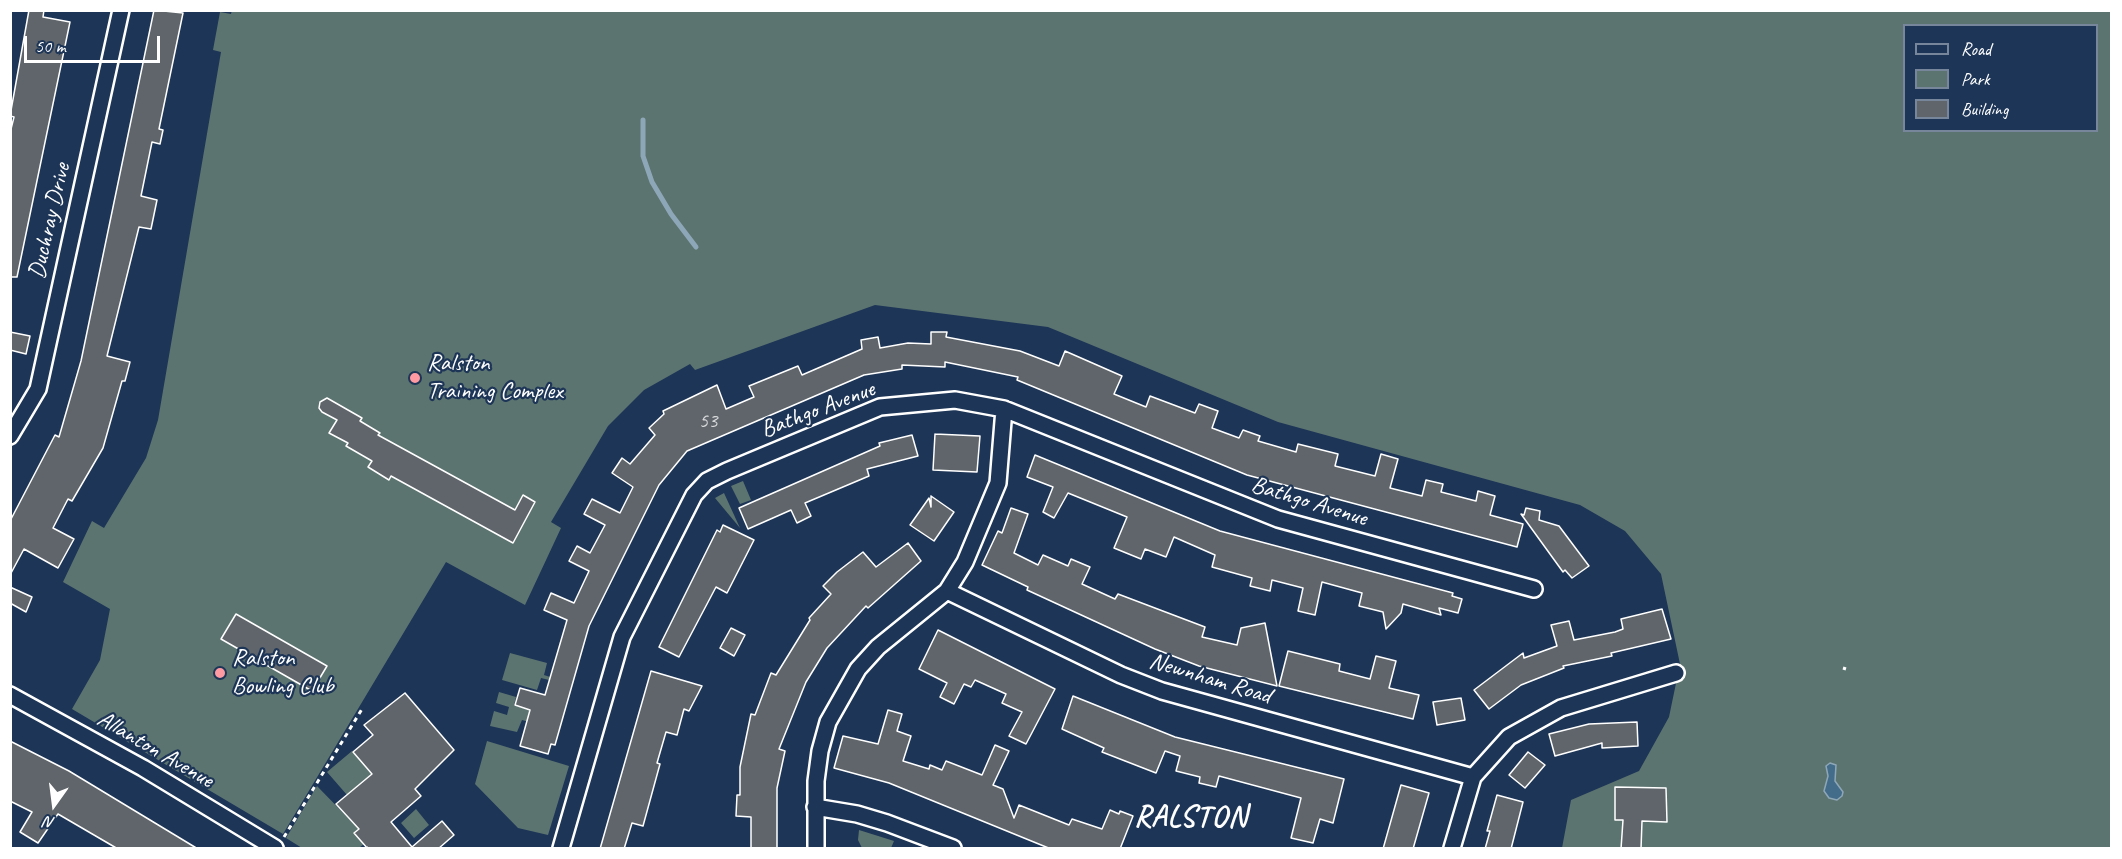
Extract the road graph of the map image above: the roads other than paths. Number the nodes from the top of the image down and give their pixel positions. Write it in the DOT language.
graph roads {
  1 [pos="121,10"];
  2 [pos="1004,409"];
  3 [pos="12,427"];
  4 [pos="1534,589"];
  5 [pos="947,591"];
  6 [pos="1676,673"];
  7 [pos="10,694"];
  8 [pos="1473,777"];
  9 [pos="815,807"];
  10 [pos="279,844"];
  11 [pos="561,849"];
  12 [pos="816,849"];
  13 [pos="953,849"];
  14 [pos="1452,849"];
  1 -- 3 [label="street, Duchray Drive"];
  2 -- 4 [label="street, Bathgo Avenue"];
  2 -- 5 [label="street"];
  2 -- 11 [label="street, Bathgo Avenue"];
  5 -- 8 [label="street, Newnham Road"];
  5 -- 9 [label="street"];
  6 -- 8 [label="street"];
  7 -- 10 [label="street, Allanton Avenue"];
  8 -- 14 [label="street"];
  9 -- 12 [label="street"];
  9 -- 13 [label="street"];
}
